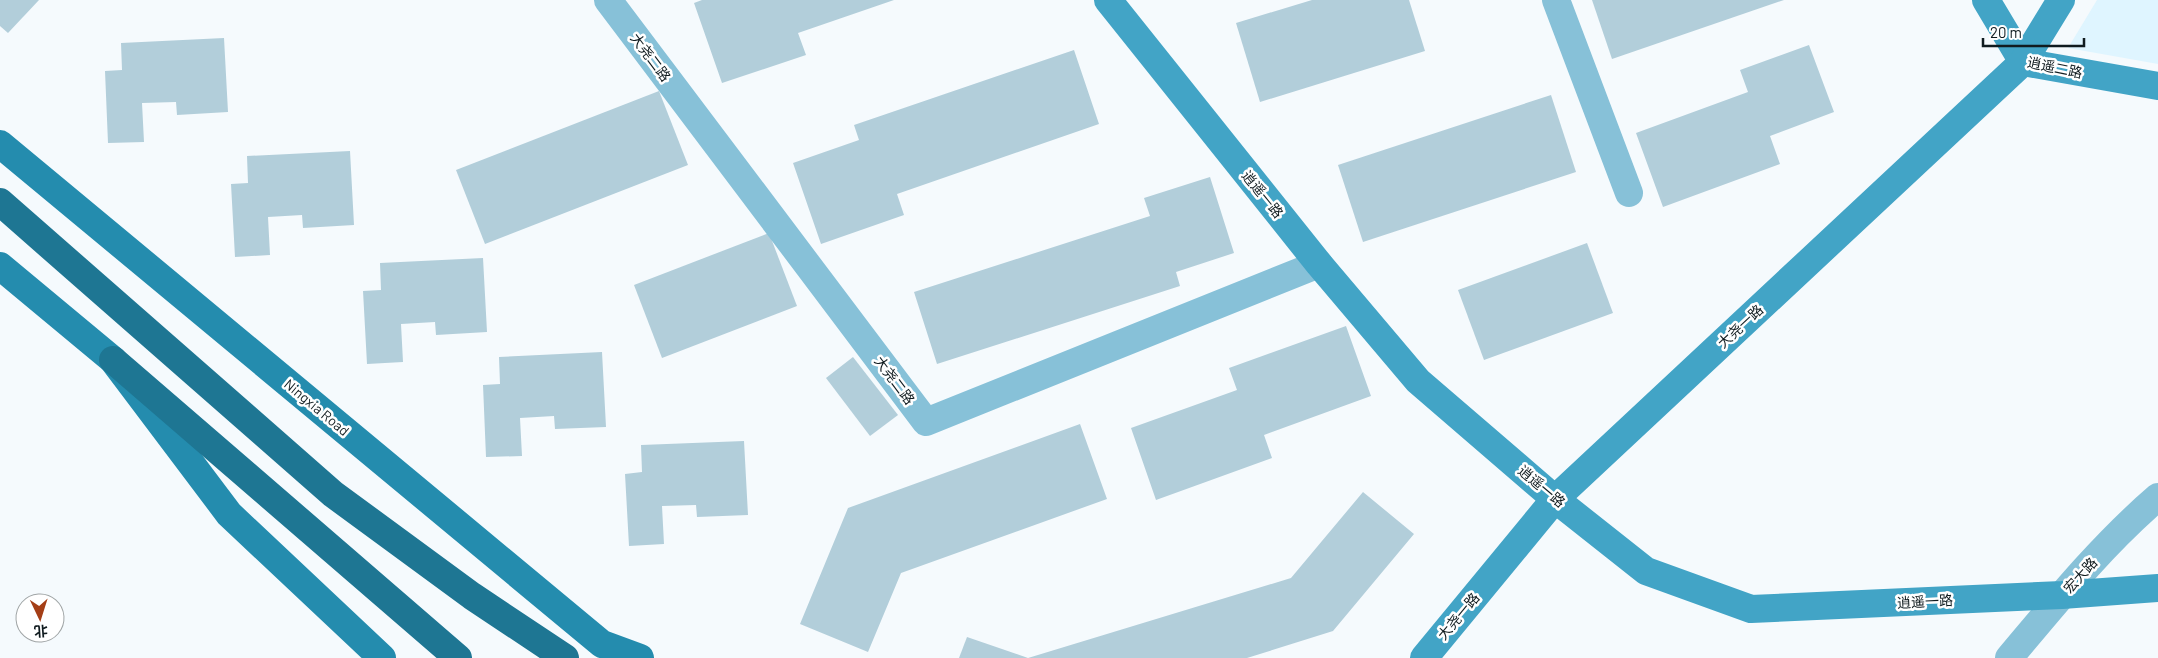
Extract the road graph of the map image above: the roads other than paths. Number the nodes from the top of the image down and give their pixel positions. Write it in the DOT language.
graph roads {
  1 [pos="608,0"];
  2 [pos="1108,0"];
  3 [pos="1556,0"];
  4 [pos="1986,0"];
  5 [pos="2060,0"];
  6 [pos="2022,62"];
  7 [pos="2158,86"];
  8 [pos="0,144"];
  9 [pos="1629,194"];
  10 [pos="0,202"];
  11 [pos="1319,264"];
  12 [pos="0,266"];
  13 [pos="113,360"];
  14 [pos="2158,497"];
  15 [pos="1556,499"];
  16 [pos="2158,588"];
  17 [pos="2062,595"];
  18 [pos="382,658"];
  19 [pos="458,658"];
  20 [pos="565,658"];
  21 [pos="640,658"];
  22 [pos="1424,658"];
  23 [pos="2009,658"];
  1 -- 11 [label="street, 大尧二路"];
  2 -- 11 [label="street, 逍遥一路"];
  3 -- 9 [label="street"];
  4 -- 6 [label="street, 逍遥二路"];
  5 -- 6 [label="street, 大尧一路"];
  6 -- 7 [label="street, 逍遥二路"];
  6 -- 15 [label="street, 大尧一路"];
  8 -- 21 [label="main road, Ningxia Road"];
  10 -- 20 [label="highway"];
  11 -- 15 [label="street, 逍遥一路"];
  12 -- 13 [label="main road"];
  13 -- 18 [label="main road"];
  13 -- 19 [label="highway"];
  14 -- 17 [label="street, 宏大路"];
  15 -- 17 [label="street, 逍遥一路"];
  15 -- 22 [label="street, 大尧一路"];
  16 -- 17 [label="street, 逍遥一路"];
  17 -- 23 [label="street, 宏大路"];
}
